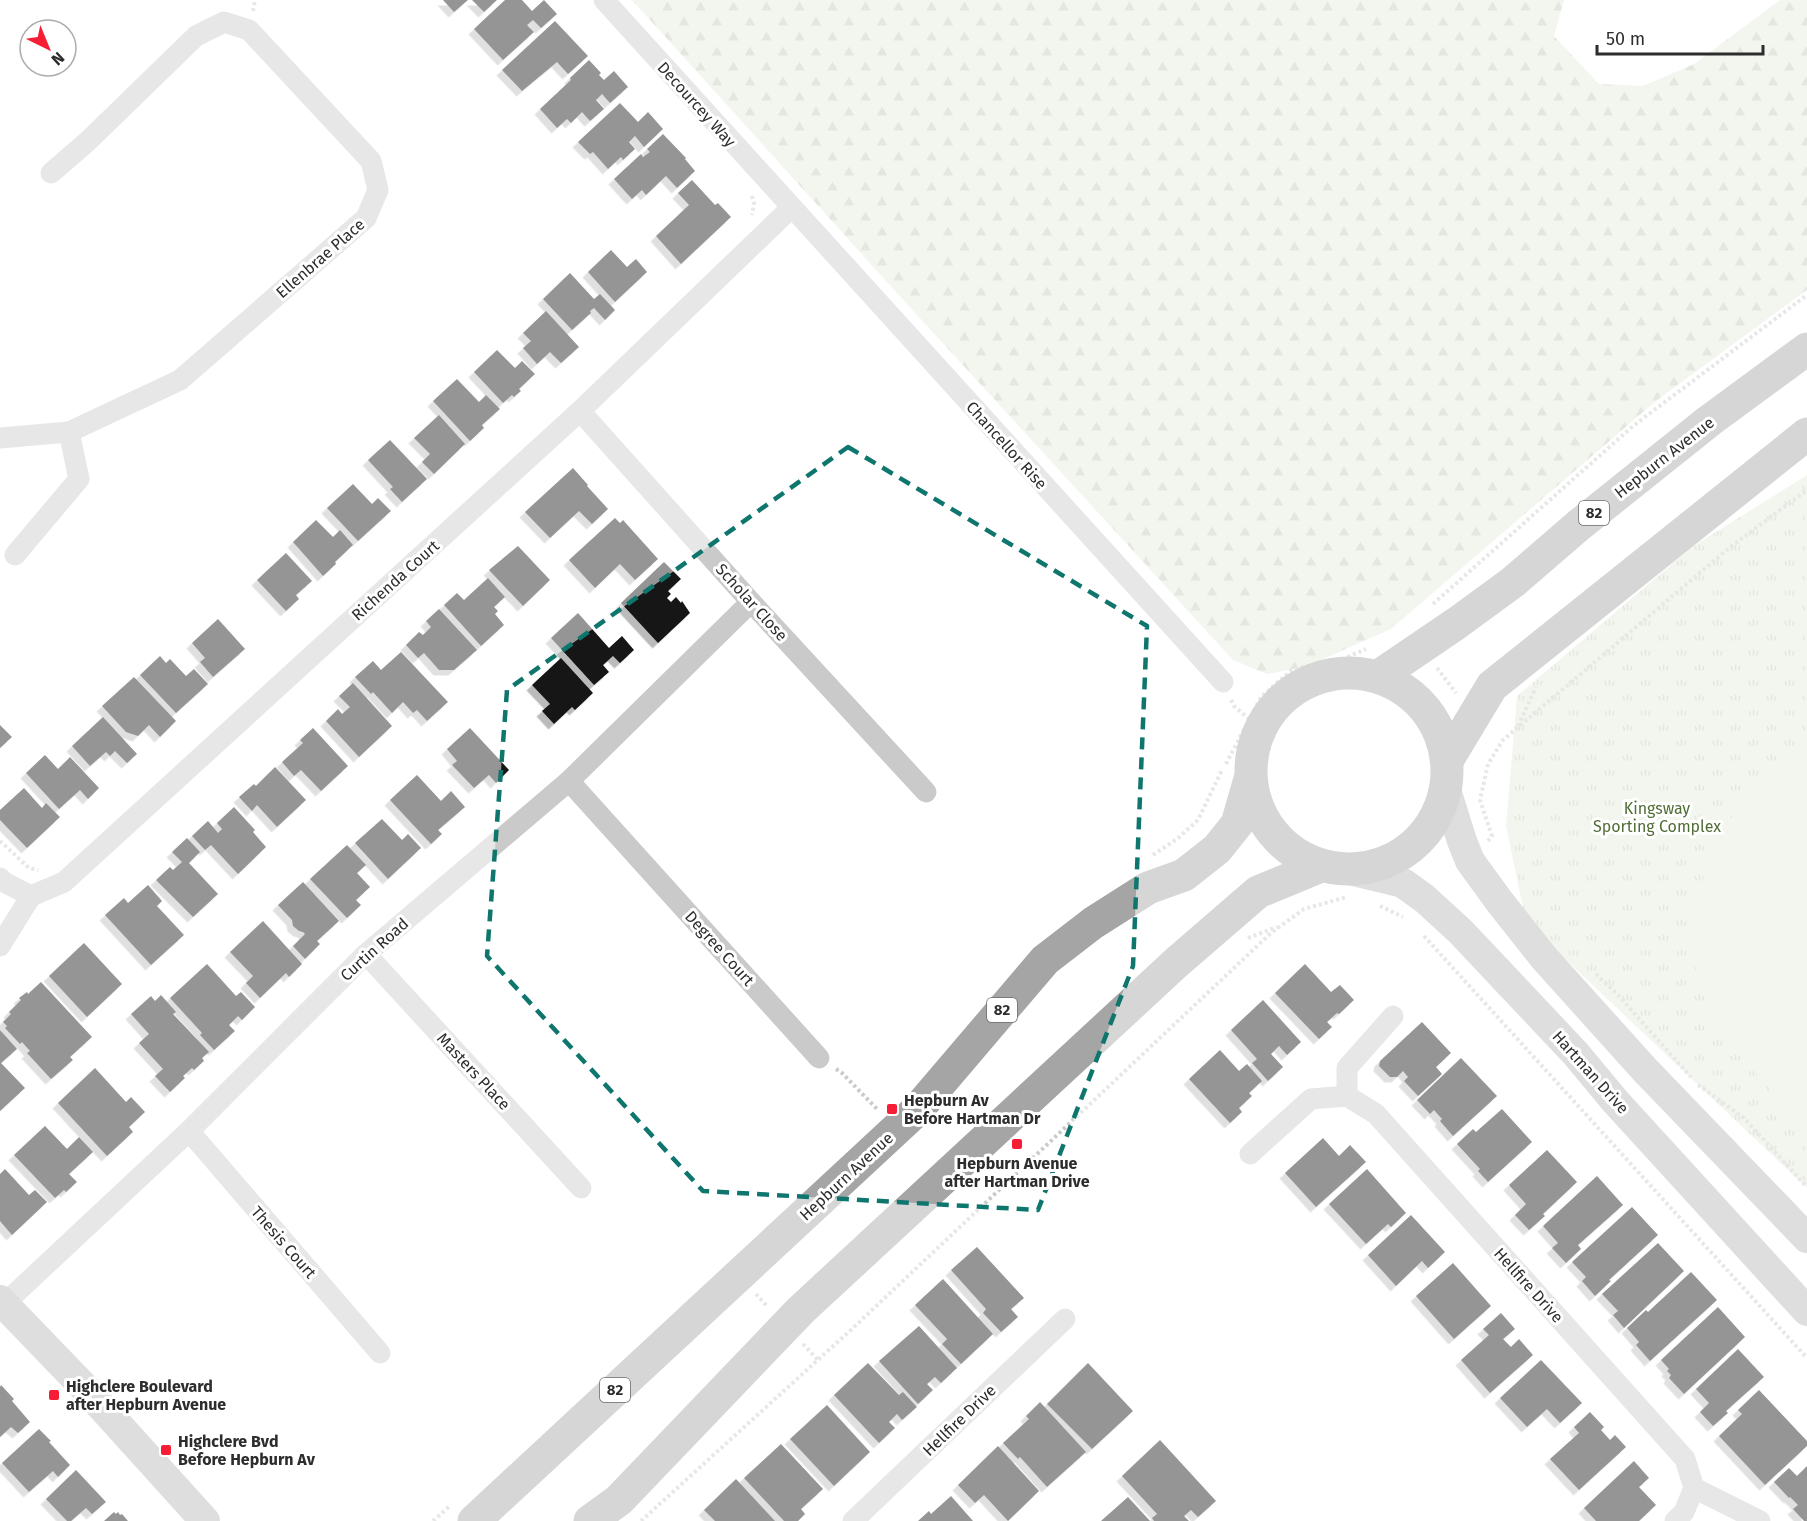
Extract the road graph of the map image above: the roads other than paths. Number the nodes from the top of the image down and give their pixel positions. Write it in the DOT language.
graph roads {
  1 [pos="604,0"];
  2 [pos="51,172"];
  3 [pos="791,208"];
  4 [pos="1807,349"];
  5 [pos="580,411"];
  6 [pos="69,432"];
  7 [pos="1807,434"];
  8 [pos="0,438"];
  9 [pos="15,555"];
  10 [pos="751,602"];
  11 [pos="1379,676"];
  12 [pos="1223,682"];
  13 [pos="1447,774"];
  14 [pos="1250,779"];
  15 [pos="569,781"];
  16 [pos="926,792"];
  17 [pos="0,878"];
  18 [pos="1343,878"];
  19 [pos="30,896"];
  20 [pos="0,946"];
  21 [pos="366,954"];
  22 [pos="1393,1016"];
  23 [pos="819,1058"];
  24 [pos="1347,1096"];
  25 [pos="189,1131"];
  26 [pos="1250,1154"];
  27 [pos="581,1188"];
  28 [pos="1807,1238"];
  29 [pos="2,1302"];
  30 [pos="1807,1311"];
  31 [pos="1065,1319"];
  32 [pos="380,1353"];
  33 [pos="1694,1488"];
  34 [pos="862,1518"];
  35 [pos="205,1521"];
  36 [pos="474,1521"];
  37 [pos="590,1521"];
  38 [pos="1675,1521"];
  39 [pos="1760,1521"];
  1 -- 3 [label="street, Decourcey Way"];
  2 -- 6 [label="street, Ellenbrae Place"];
  3 -- 5 [label="street, Richenda Court"];
  3 -- 12 [label="street, Chancellor Rise"];
  4 -- 11 [label="main road, Hepburn Avenue / 82"];
  5 -- 10 [label="street, Scholar Close"];
  5 -- 19 [label="street, Richenda Court"];
  6 -- 8 [label="street, Ellenbrae Place"];
  6 -- 9 [label="street"];
  7 -- 13 [label="main road"];
  10 -- 15 [label="street, Curtin Road"];
  10 -- 16 [label="street, Scholar Close"];
  11 -- 13 [label="main road, 82"];
  11 -- 14 [label="main road, 82"];
  13 -- 18 [label="main road"];
  13 -- 28 [label="main road"];
  14 -- 18 [label="main road, 82"];
  14 -- 36 [label="main road, Hepburn Avenue / 82"];
  15 -- 21 [label="street, Curtin Road"];
  15 -- 23 [label="street, Degree Court"];
  17 -- 19 [label="street"];
  18 -- 30 [label="main road, Hartman Drive"];
  18 -- 37 [label="main road"];
  19 -- 20 [label="street"];
  21 -- 25 [label="street, Curtin Road"];
  21 -- 27 [label="street, Masters Place"];
  22 -- 24 [label="street"];
  24 -- 26 [label="street"];
  24 -- 33 [label="street, Hellfire Drive"];
  25 -- 29 [label="street, Curtin Road"];
  25 -- 32 [label="street, Thesis Court"];
  29 -- 35 [label="main road"];
  31 -- 34 [label="street, Hellfire Drive"];
  33 -- 38 [label="street"];
  33 -- 39 [label="street"];
}
